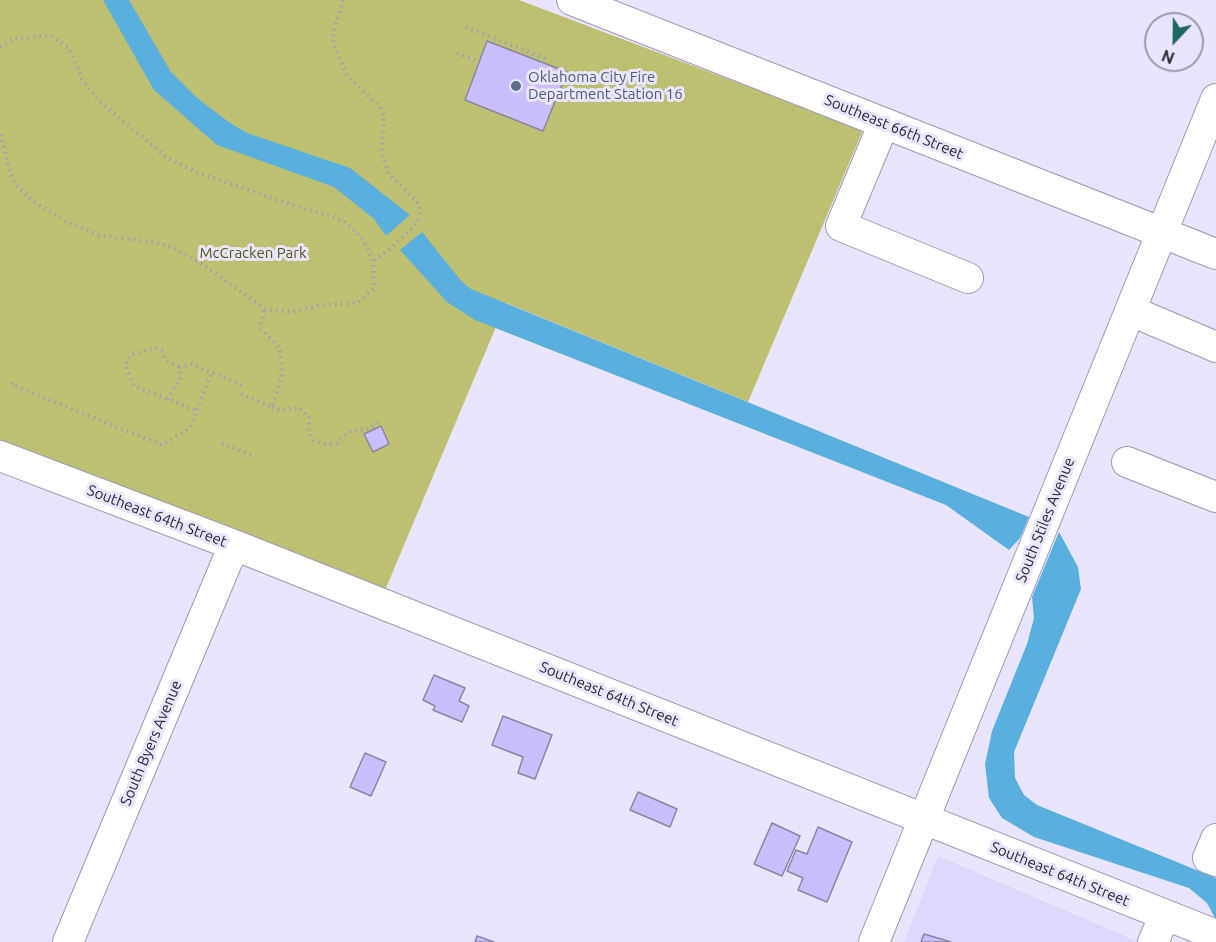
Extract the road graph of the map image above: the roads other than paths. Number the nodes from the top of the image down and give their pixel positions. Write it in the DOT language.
graph roads {
  1 [pos="572,0"];
  2 [pos="614,7"];
  3 [pos="1216,99"];
  4 [pos="884,123"];
  5 [pos="1163,233"];
  6 [pos="1216,254"];
  7 [pos="969,278"];
  8 [pos="1131,311"];
  9 [pos="1216,347"];
  10 [pos="0,456"];
  11 [pos="1127,462"];
  12 [pos="1216,497"];
  13 [pos="234,545"];
  14 [pos="924,820"];
  15 [pos="1216,838"];
  16 [pos="1216,861"];
  17 [pos="1165,915"];
  18 [pos="1216,935"];
  19 [pos="68,942"];
  20 [pos="874,942"];
  21 [pos="1153,942"];
  1 -- 2 [label="street, Southeast 66th Street"];
  2 -- 4 [label="street, Southeast 66th Street"];
  3 -- 5 [label="street, South Stiles Avenue"];
  4 -- 5 [label="street, Southeast 66th Street"];
  4 -- 7 [label="street"];
  5 -- 6 [label="street, Southeast 66th Street"];
  5 -- 8 [label="street, South Stiles Avenue"];
  8 -- 9 [label="street"];
  8 -- 14 [label="street, South Stiles Avenue"];
  10 -- 13 [label="street, Southeast 64th Street"];
  11 -- 12 [label="street"];
  13 -- 14 [label="street, Southeast 64th Street"];
  13 -- 19 [label="street, South Byers Avenue"];
  14 -- 17 [label="street, Southeast 64th Street"];
  14 -- 20 [label="street, South Stiles Avenue"];
  15 -- 16 [label="street"];
  17 -- 18 [label="street, Southeast 64th Street"];
  17 -- 21 [label="street"];
}
